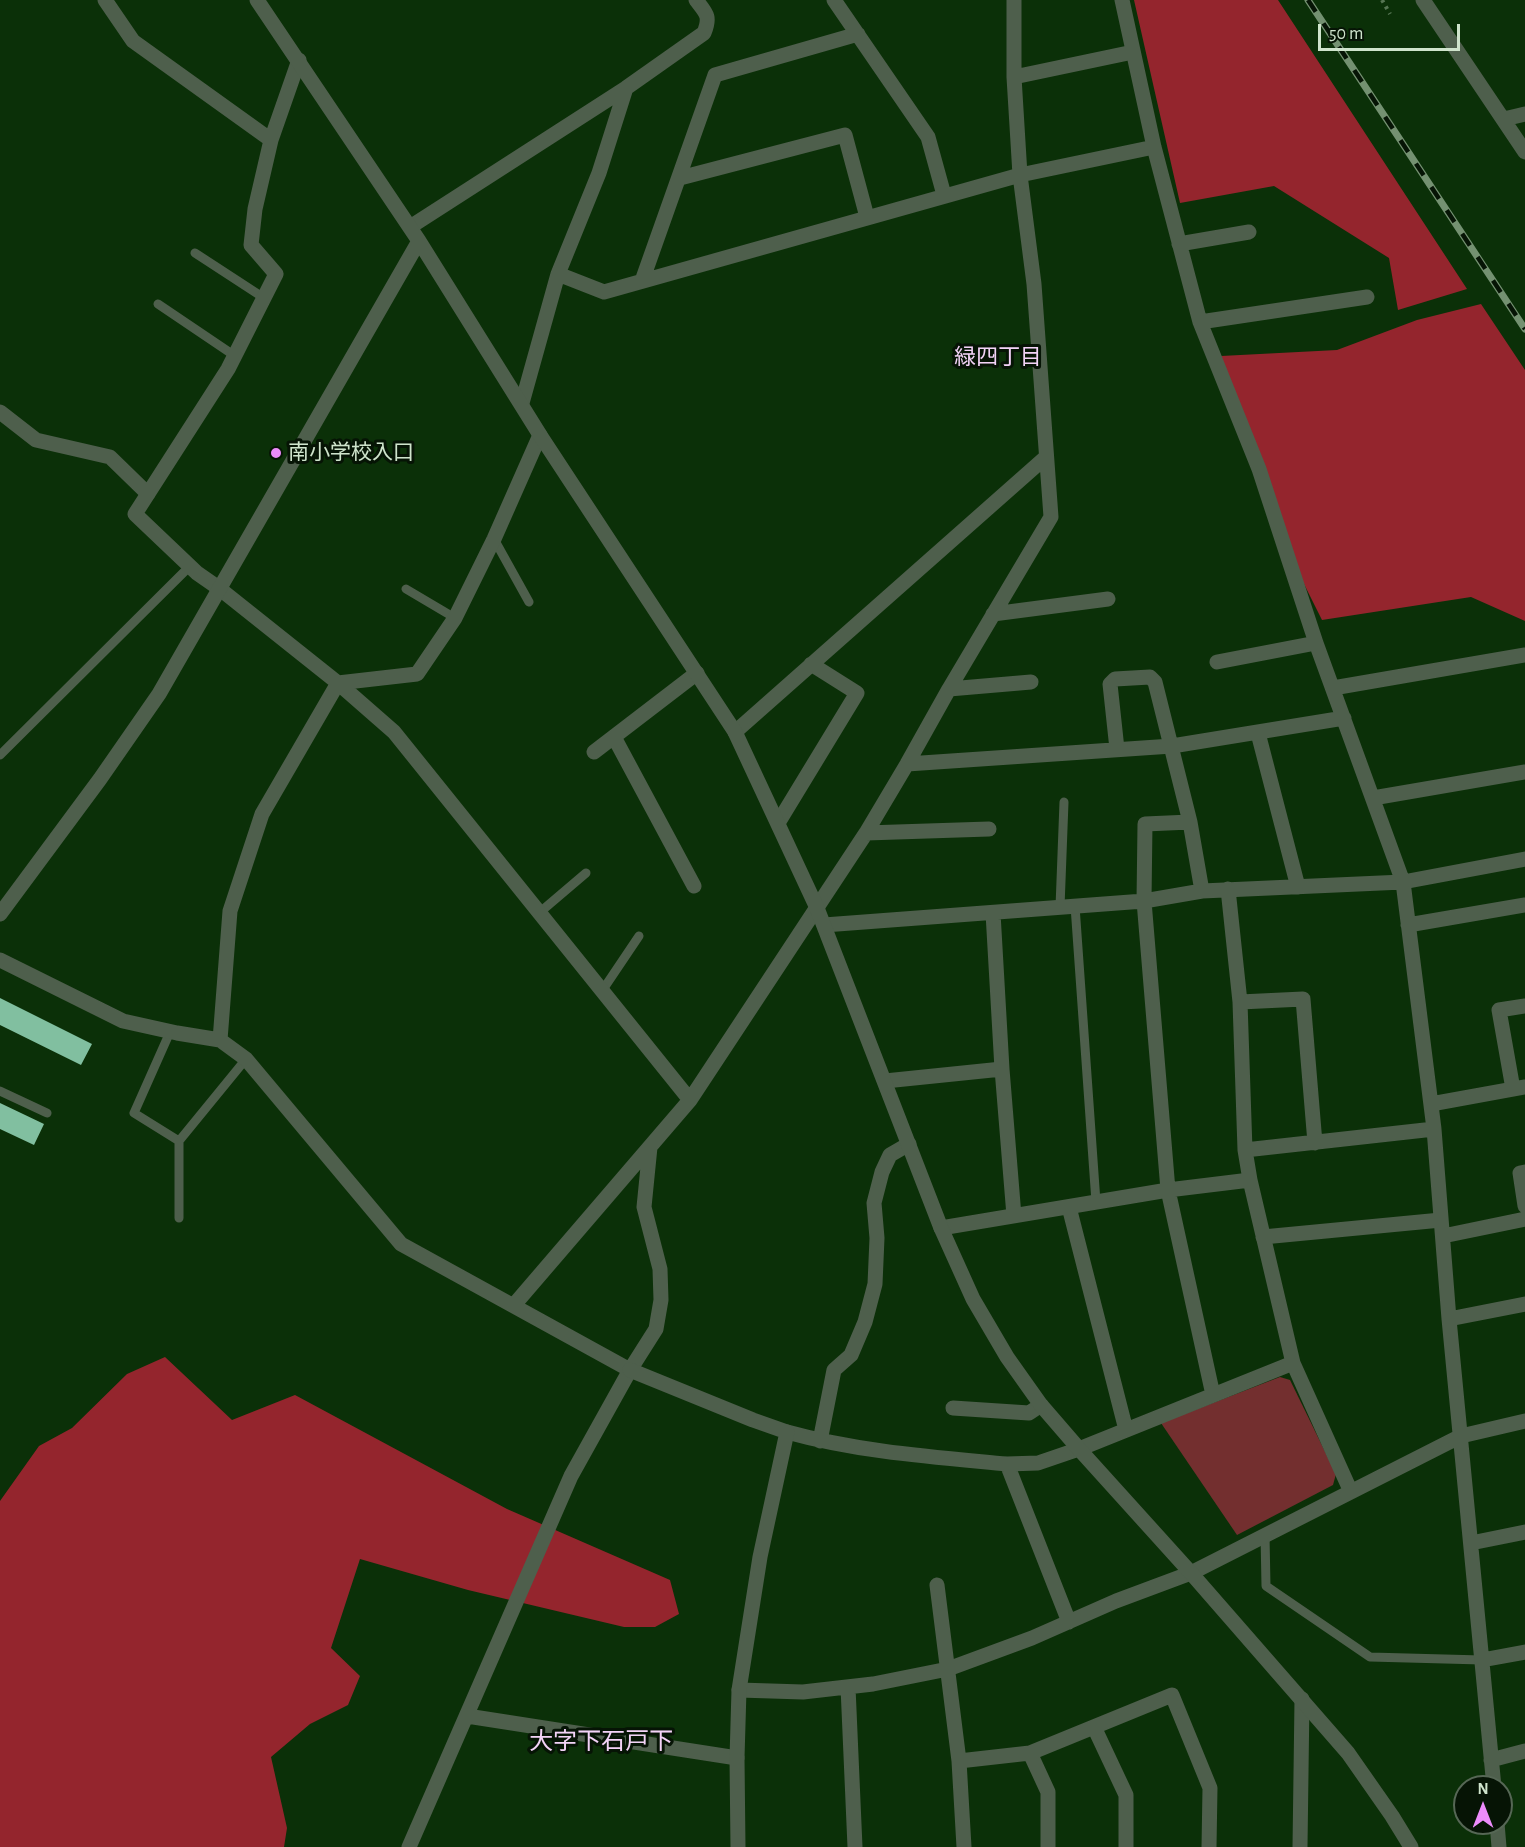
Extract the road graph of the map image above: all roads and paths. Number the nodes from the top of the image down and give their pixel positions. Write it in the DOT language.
graph roads {
  1 [pos="105,0"];
  2 [pos="257,0"];
  3 [pos="696,0"];
  4 [pos="834,0"];
  5 [pos="1014,0"];
  6 [pos="1122,0"];
  7 [pos="1382,0"];
  8 [pos="1423,0"];
  9 [pos="1390,14"];
  10 [pos="858,34"];
  11 [pos="1133,52"];
  12 [pos="299,60"];
  13 [pos="1014,77"];
  14 [pos="626,88"];
  15 [pos="1525,114"];
  16 [pos="1504,119"];
  17 [pos="271,140"];
  18 [pos="1154,147"];
  19 [pos="1525,152"];
  20 [pos="1020,175"];
  21 [pos="680,178"];
  22 [pos="944,195"];
  23 [pos="867,217"];
  24 [pos="410,227"];
  25 [pos="1249,232"];
  26 [pos="419,241"];
  27 [pos="1179,244"];
  28 [pos="195,253"];
  29 [pos="558,274"];
  30 [pos="642,281"];
  31 [pos="1367,297"];
  32 [pos="264,298"];
  33 [pos="158,304"];
  34 [pos="1200,322"];
  35 [pos="235,356"];
  36 [pos="522,403"];
  37 [pos="0,412"];
  38 [pos="540,435"];
  39 [pos="1046,457"];
  40 [pos="148,494"];
  41 [pos="494,539"];
  42 [pos="189,567"];
  43 [pos="220,589"];
  44 [pos="406,589"];
  45 [pos="1108,599"];
  46 [pos="529,602"];
  47 [pos="993,614"];
  48 [pos="455,618"];
  49 [pos="1316,643"];
  50 [pos="1525,655"];
  51 [pos="1217,662"];
  52 [pos="811,664"];
  53 [pos="697,673"];
  54 [pos="1031,682"];
  55 [pos="338,683"];
  56 [pos="1333,688"];
  57 [pos="949,689"];
  58 [pos="1344,718"];
  59 [pos="735,732"];
  60 [pos="1257,732"];
  61 [pos="614,737"];
  62 [pos="1172,746"];
  63 [pos="1118,749"];
  64 [pos="594,753"];
  65 [pos="0,755"];
  66 [pos="907,764"];
  67 [pos="1525,771"];
  68 [pos="1373,798"];
  69 [pos="1064,802"];
  70 [pos="1190,822"];
  71 [pos="778,823"];
  72 [pos="989,829"];
  73 [pos="866,833"];
  74 [pos="1525,859"];
  75 [pos="586,873"];
  76 [pos="1403,882"];
  77 [pos="694,886"];
  78 [pos="1298,886"];
  79 [pos="1228,889"];
  80 [pos="1202,891"];
  81 [pos="1144,901"];
  82 [pos="1525,905"];
  83 [pos="1067,907"];
  84 [pos="817,908"];
  85 [pos="539,913"];
  86 [pos="993,913"];
  87 [pos="0,914"];
  88 [pos="1408,925"];
  89 [pos="824,926"];
  90 [pos="639,936"];
  91 [pos="0,960"];
  92 [pos="602,991"];
  93 [pos="1240,1002"];
  94 [pos="1525,1006"];
  95 [pos="170,1032"];
  96 [pos="220,1040"];
  97 [pos="246,1059"];
  98 [pos="1002,1069"];
  99 [pos="885,1081"];
  100 [pos="1519,1088"];
  101 [pos="0,1091"];
  102 [pos="690,1100"];
  103 [pos="1431,1104"];
  104 [pos="47,1113"];
  105 [pos="1434,1129"];
  106 [pos="179,1141"];
  107 [pos="1315,1143"];
  108 [pos="909,1144"];
  109 [pos="650,1147"];
  110 [pos="1245,1150"];
  111 [pos="1525,1172"];
  112 [pos="1250,1180"];
  113 [pos="1168,1190"];
  114 [pos="1096,1202"];
  115 [pos="1525,1206"];
  116 [pos="1069,1207"];
  117 [pos="1014,1216"];
  118 [pos="179,1218"];
  119 [pos="1525,1219"];
  120 [pos="1441,1220"];
  121 [pos="941,1228"];
  122 [pos="1443,1236"];
  123 [pos="1263,1237"];
  124 [pos="1525,1304"];
  125 [pos="514,1305"];
  126 [pos="1449,1319"];
  127 [pos="1293,1363"];
  128 [pos="630,1370"];
  129 [pos="1213,1395"];
  130 [pos="1041,1405"];
  131 [pos="953,1408"];
  132 [pos="1525,1421"];
  133 [pos="1126,1430"];
  134 [pos="788,1432"];
  135 [pos="1461,1436"];
  136 [pos="820,1441"];
  137 [pos="1079,1449"];
  138 [pos="1007,1464"];
  139 [pos="1351,1492"];
  140 [pos="1525,1532"];
  141 [pos="1266,1535"];
  142 [pos="1471,1543"];
  143 [pos="1191,1573"];
  144 [pos="937,1585"];
  145 [pos="1069,1622"];
  146 [pos="1525,1652"];
  147 [pos="1482,1660"];
  148 [pos="948,1669"];
  149 [pos="848,1687"];
  150 [pos="739,1690"];
  151 [pos="1302,1699"];
  152 [pos="467,1716"];
  153 [pos="1094,1727"];
  154 [pos="1525,1751"];
  155 [pos="1030,1753"];
  156 [pos="737,1758"];
  157 [pos="1491,1760"];
  158 [pos="959,1761"];
  159 [pos="1493,1775"];
  160 [pos="409,1847"];
  161 [pos="738,1847"];
  162 [pos="855,1847"];
  163 [pos="964,1847"];
  164 [pos="1048,1847"];
  165 [pos="1126,1847"];
  166 [pos="1209,1847"];
  167 [pos="1300,1847"];
  168 [pos="1411,1847"];
  1 -- 17 [label="street"];
  2 -- 12 [label="street"];
  3 -- 14 [label="street"];
  4 -- 10 [label="street"];
  5 -- 13 [label="street"];
  6 -- 11 [label="street"];
  7 -- 9 [label="path"];
  8 -- 16 [label="street"];
  10 -- 21 [label="street"];
  10 -- 22 [label="street"];
  11 -- 13 [label="street"];
  11 -- 18 [label="street"];
  12 -- 17 [label="street"];
  12 -- 24 [label="street"];
  13 -- 20 [label="street"];
  14 -- 24 [label="street"];
  14 -- 29 [label="street"];
  15 -- 16 [label="street"];
  16 -- 19 [label="street"];
  17 -- 32 [label="street"];
  18 -- 20 [label="street"];
  18 -- 27 [label="street"];
  20 -- 22 [label="street"];
  20 -- 39 [label="street"];
  21 -- 23 [label="street"];
  21 -- 30 [label="street"];
  22 -- 23 [label="street"];
  23 -- 30 [label="street"];
  24 -- 26 [label="street"];
  25 -- 27 [label="street"];
  26 -- 36 [label="street"];
  26 -- 43 [label="street"];
  27 -- 34 [label="street"];
  28 -- 32 [label="lane"];
  29 -- 30 [label="street"];
  29 -- 36 [label="street"];
  31 -- 34 [label="street"];
  32 -- 35 [label="street"];
  33 -- 35 [label="lane"];
  34 -- 49 [label="street"];
  35 -- 40 [label="street"];
  36 -- 38 [label="street"];
  37 -- 40 [label="street"];
  38 -- 41 [label="street"];
  38 -- 53 [label="street"];
  39 -- 47 [label="street"];
  39 -- 52 [label="street"];
  40 -- 42 [label="street"];
  41 -- 46 [label="lane"];
  41 -- 48 [label="street"];
  42 -- 43 [label="street"];
  42 -- 65 [label="lane"];
  43 -- 55 [label="street"];
  43 -- 87 [label="street"];
  44 -- 48 [label="lane"];
  45 -- 47 [label="street"];
  47 -- 57 [label="street"];
  48 -- 55 [label="street"];
  49 -- 51 [label="street"];
  49 -- 56 [label="street"];
  50 -- 56 [label="street"];
  52 -- 59 [label="street"];
  52 -- 71 [label="street"];
  53 -- 59 [label="street"];
  53 -- 61 [label="street"];
  54 -- 57 [label="street"];
  55 -- 85 [label="street"];
  55 -- 96 [label="street"];
  56 -- 58 [label="street"];
  57 -- 66 [label="street"];
  58 -- 60 [label="street"];
  58 -- 68 [label="street"];
  59 -- 71 [label="street"];
  60 -- 62 [label="street"];
  60 -- 78 [label="street"];
  61 -- 64 [label="street"];
  61 -- 77 [label="street"];
  62 -- 63 [label="street"];
  62 -- 63 [label="street"];
  62 -- 70 [label="street"];
  63 -- 66 [label="street"];
  66 -- 73 [label="street"];
  67 -- 68 [label="street"];
  68 -- 76 [label="street"];
  69 -- 83 [label="lane"];
  70 -- 80 [label="street"];
  70 -- 81 [label="street"];
  71 -- 84 [label="street"];
  72 -- 73 [label="street"];
  73 -- 84 [label="street"];
  74 -- 76 [label="street"];
  75 -- 85 [label="lane"];
  76 -- 78 [label="street"];
  76 -- 88 [label="street"];
  78 -- 79 [label="street"];
  79 -- 80 [label="street"];
  79 -- 93 [label="street"];
  80 -- 81 [label="street"];
  81 -- 83 [label="street"];
  81 -- 113 [label="street"];
  82 -- 88 [label="street"];
  83 -- 86 [label="street"];
  83 -- 114 [label="lane"];
  84 -- 89 [label="street"];
  84 -- 102 [label="street"];
  85 -- 92 [label="street"];
  86 -- 89 [label="street"];
  86 -- 98 [label="street"];
  88 -- 103 [label="street"];
  89 -- 99 [label="street"];
  90 -- 92 [label="lane"];
  91 -- 95 [label="street"];
  92 -- 102 [label="street"];
  93 -- 107 [label="street"];
  93 -- 110 [label="street"];
  94 -- 100 [label="street"];
  95 -- 96 [label="street"];
  95 -- 106 [label="lane"];
  96 -- 97 [label="street"];
  97 -- 106 [label="lane"];
  97 -- 125 [label="street"];
  98 -- 99 [label="street"];
  98 -- 117 [label="street"];
  99 -- 108 [label="street"];
  100 -- 103 [label="street"];
  101 -- 104 [label="lane"];
  102 -- 109 [label="street"];
  103 -- 105 [label="street"];
  105 -- 107 [label="street"];
  105 -- 120 [label="street"];
  106 -- 118 [label="lane"];
  107 -- 110 [label="street"];
  108 -- 121 [label="street"];
  108 -- 136 [label="street"];
  109 -- 125 [label="street"];
  109 -- 128 [label="street"];
  110 -- 112 [label="street"];
  111 -- 115 [label="street"];
  112 -- 113 [label="street"];
  112 -- 123 [label="street"];
  113 -- 114 [label="street"];
  113 -- 129 [label="street"];
  114 -- 116 [label="street"];
  116 -- 117 [label="street"];
  116 -- 133 [label="street"];
  117 -- 121 [label="street"];
  119 -- 122 [label="street"];
  120 -- 122 [label="street"];
  120 -- 123 [label="street"];
  121 -- 130 [label="street"];
  122 -- 126 [label="street"];
  123 -- 127 [label="street"];
  124 -- 126 [label="street"];
  125 -- 128 [label="street"];
  126 -- 135 [label="street"];
  127 -- 129 [label="street"];
  127 -- 139 [label="street"];
  128 -- 134 [label="street"];
  128 -- 152 [label="street"];
  129 -- 133 [label="street"];
  130 -- 131 [label="street"];
  130 -- 137 [label="street"];
  132 -- 135 [label="street"];
  133 -- 137 [label="street"];
  134 -- 136 [label="street"];
  134 -- 150 [label="street"];
  135 -- 139 [label="street"];
  135 -- 142 [label="street"];
  136 -- 138 [label="street"];
  137 -- 138 [label="street"];
  137 -- 143 [label="street"];
  138 -- 145 [label="street"];
  139 -- 141 [label="street"];
  140 -- 142 [label="street"];
  141 -- 143 [label="street"];
  141 -- 147 [label="lane"];
  142 -- 147 [label="street"];
  143 -- 145 [label="street"];
  143 -- 151 [label="street"];
  144 -- 148 [label="street"];
  145 -- 148 [label="street"];
  146 -- 147 [label="street"];
  147 -- 157 [label="street"];
  148 -- 149 [label="street"];
  148 -- 158 [label="street"];
  149 -- 150 [label="street"];
  149 -- 162 [label="street"];
  150 -- 156 [label="street"];
  151 -- 167 [label="street"];
  151 -- 168 [label="street"];
  152 -- 156 [label="street"];
  152 -- 160 [label="street"];
  153 -- 155 [label="street"];
  153 -- 165 [label="street"];
  153 -- 166 [label="street"];
  154 -- 157 [label="street"];
  155 -- 158 [label="street"];
  155 -- 164 [label="street"];
  156 -- 161 [label="street"];
  157 -- 159 [label="street"];
  158 -- 163 [label="street"];
}
